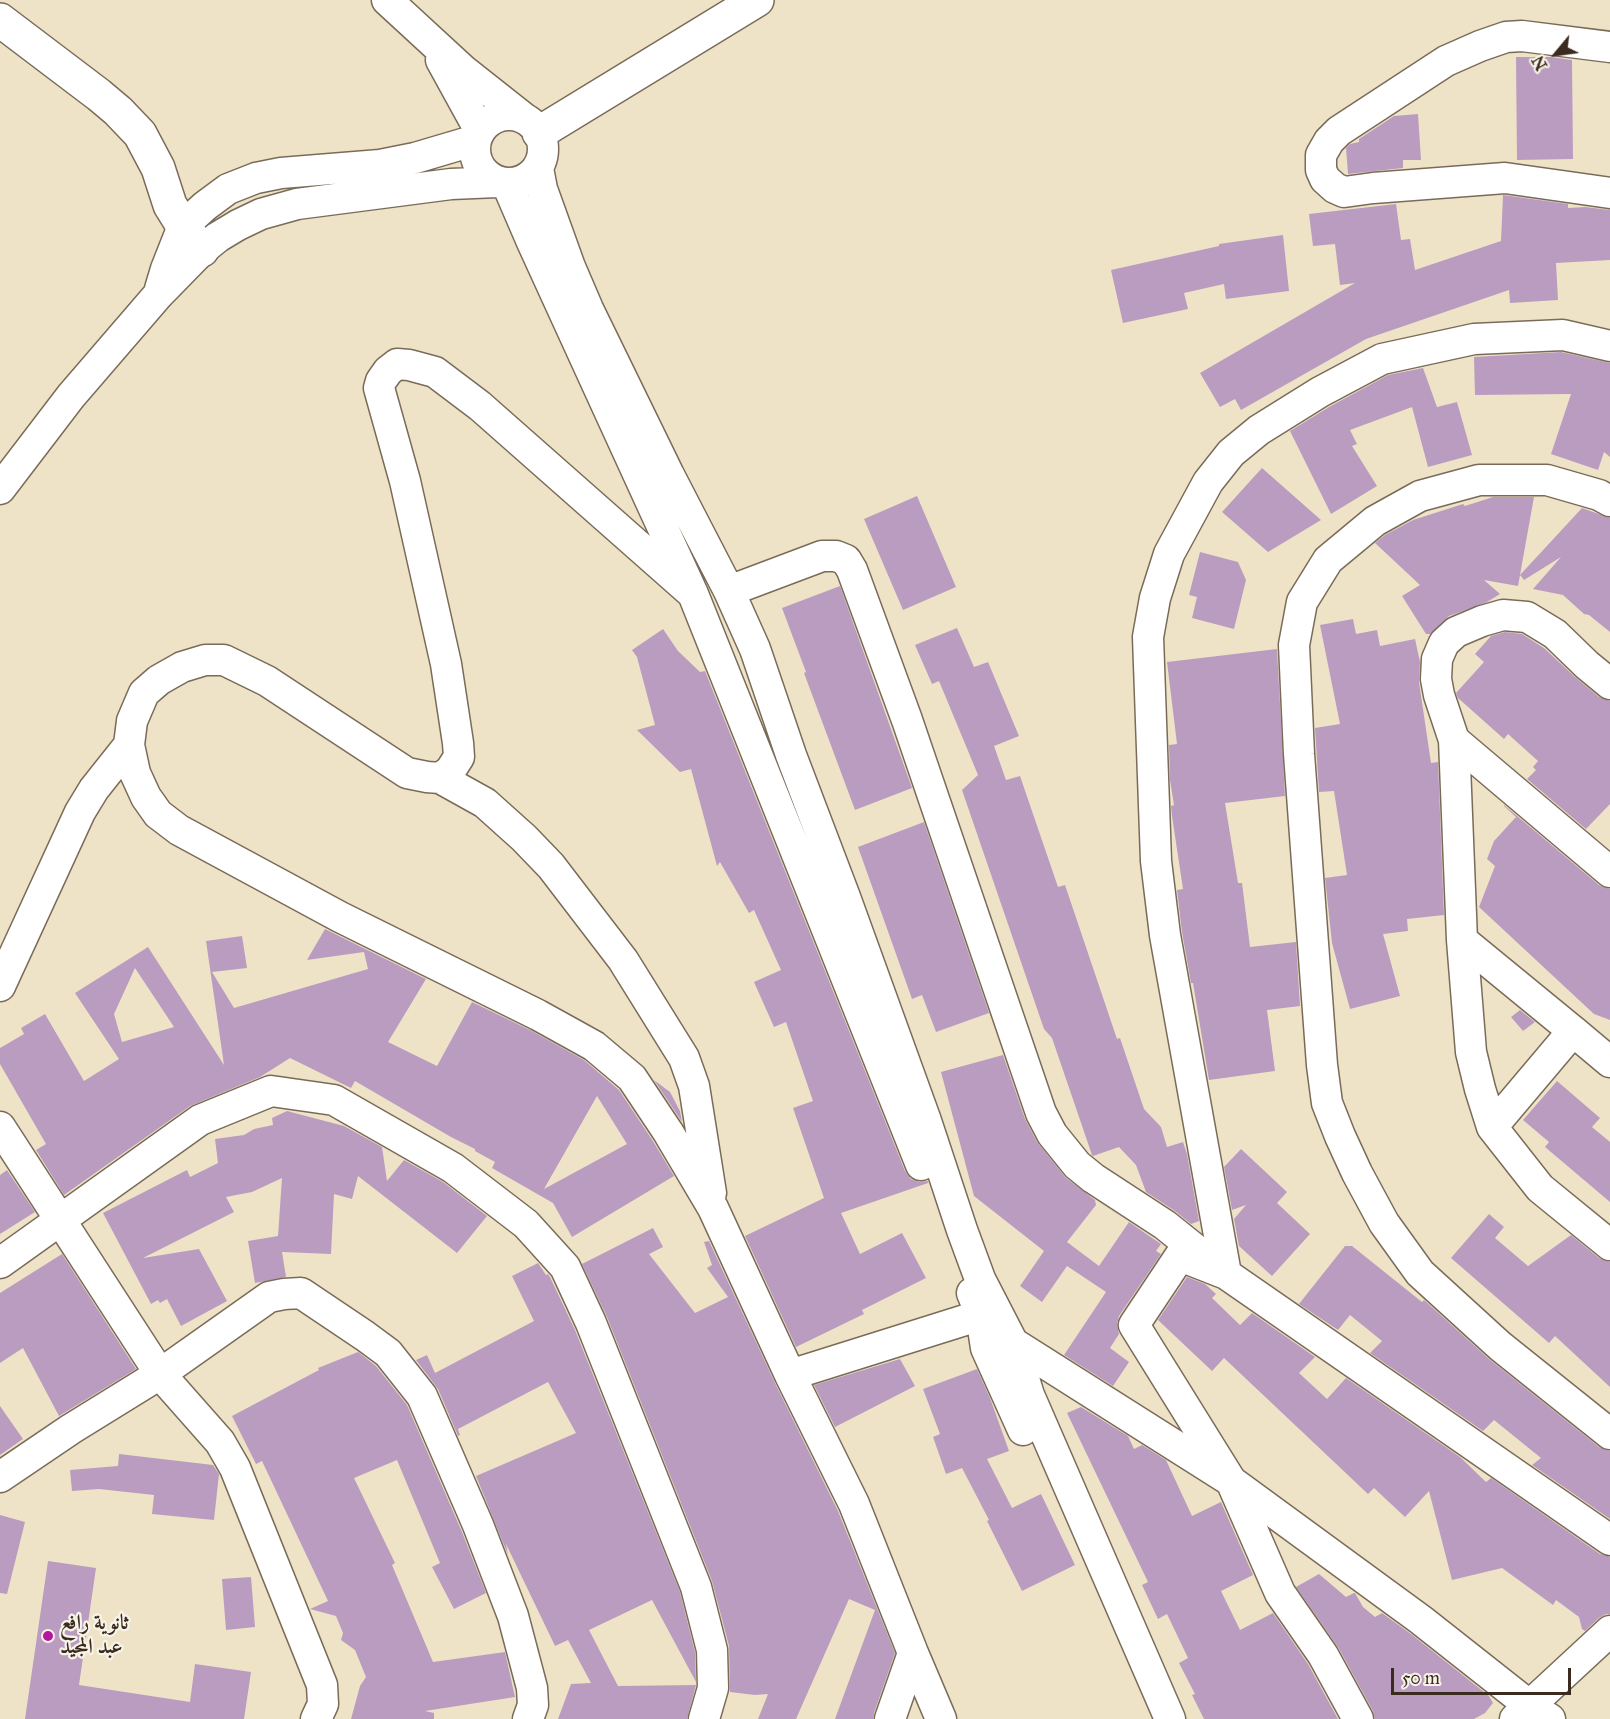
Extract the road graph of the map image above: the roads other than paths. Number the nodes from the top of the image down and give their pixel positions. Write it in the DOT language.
graph roads {
  1 [pos="387,0"];
  2 [pos="757,0"];
  3 [pos="0,20"];
  4 [pos="431,42"];
  5 [pos="1610,47"];
  6 [pos="532,126"];
  7 [pos="478,136"];
  8 [pos="538,168"];
  9 [pos="502,182"];
  10 [pos="1610,193"];
  11 [pos="192,238"];
  12 [pos="1610,346"];
  13 [pos="0,489"];
  14 [pos="1610,501"];
  15 [pos="729,591"];
  16 [pos="693,594"];
  17 [pos="1610,684"];
  18 [pos="1454,740"];
  19 [pos="129,745"];
  20 [pos="440,778"];
  21 [pos="1610,872"];
  22 [pos="1462,940"];
  23 [pos="0,986"];
  24 [pos="1573,1031"];
  25 [pos="1610,1062"];
  26 [pos="0,1127"];
  27 [pos="1492,1127"];
  28 [pos="714,1208"];
  29 [pos="60,1219"];
  30 [pos="1610,1245"];
  31 [pos="0,1263"];
  32 [pos="1226,1274"];
  33 [pos="981,1315"];
  34 [pos="1013,1343"];
  35 [pos="160,1374"];
  36 [pos="790,1375"];
  37 [pos="1610,1434"];
  38 [pos="0,1477"];
  39 [pos="1231,1481"];
  40 [pos="1610,1540"];
  41 [pos="1610,1631"];
  42 [pos="913,1653"];
  43 [pos="1532,1715"];
  44 [pos="316,1719"];
  45 [pos="528,1719"];
  46 [pos="704,1719"];
  47 [pos="890,1719"];
  48 [pos="941,1719"];
  49 [pos="1151,1719"];
  50 [pos="1170,1719"];
  51 [pos="1358,1719"];
  1 -- 4 [label="street"];
  2 -- 6 [label="highway"];
  3 -- 11 [label="highway"];
  4 -- 6 [label="street"];
  4 -- 7 [label="street"];
  5 -- 10 [label="street"];
  6 -- 7 [label="street"];
  6 -- 8 [label="street"];
  7 -- 9 [label="street"];
  7 -- 11 [label="street"];
  8 -- 9 [label="street"];
  8 -- 15 [label="street"];
  9 -- 11 [label="street"];
  9 -- 16 [label="street"];
  11 -- 13 [label="street"];
  12 -- 32 [label="street"];
  14 -- 37 [label="street"];
  15 -- 32 [label="street"];
  15 -- 34 [label="street"];
  16 -- 20 [label="street"];
  16 -- 33 [label="street"];
  17 -- 18 [label="street"];
  18 -- 21 [label="street"];
  18 -- 22 [label="street"];
  19 -- 20 [label="street"];
  19 -- 23 [label="street"];
  19 -- 28 [label="street"];
  20 -- 28 [label="street"];
  22 -- 24 [label="street"];
  22 -- 27 [label="street"];
  24 -- 25 [label="street"];
  24 -- 27 [label="street"];
  26 -- 29 [label="street"];
  27 -- 30 [label="street"];
  28 -- 36 [label="street"];
  29 -- 31 [label="street"];
  29 -- 35 [label="street"];
  29 -- 46 [label="street"];
  32 -- 39 [label="street"];
  32 -- 40 [label="street"];
  33 -- 36 [label="street"];
  33 -- 49 [label="street"];
  34 -- 39 [label="street"];
  34 -- 50 [label="street"];
  35 -- 38 [label="street"];
  35 -- 44 [label="street"];
  35 -- 45 [label="street"];
  36 -- 42 [label="street"];
  39 -- 43 [label="street"];
  39 -- 51 [label="street"];
  41 -- 43 [label="street"];
  42 -- 47 [label="street"];
  42 -- 48 [label="street"];
}
